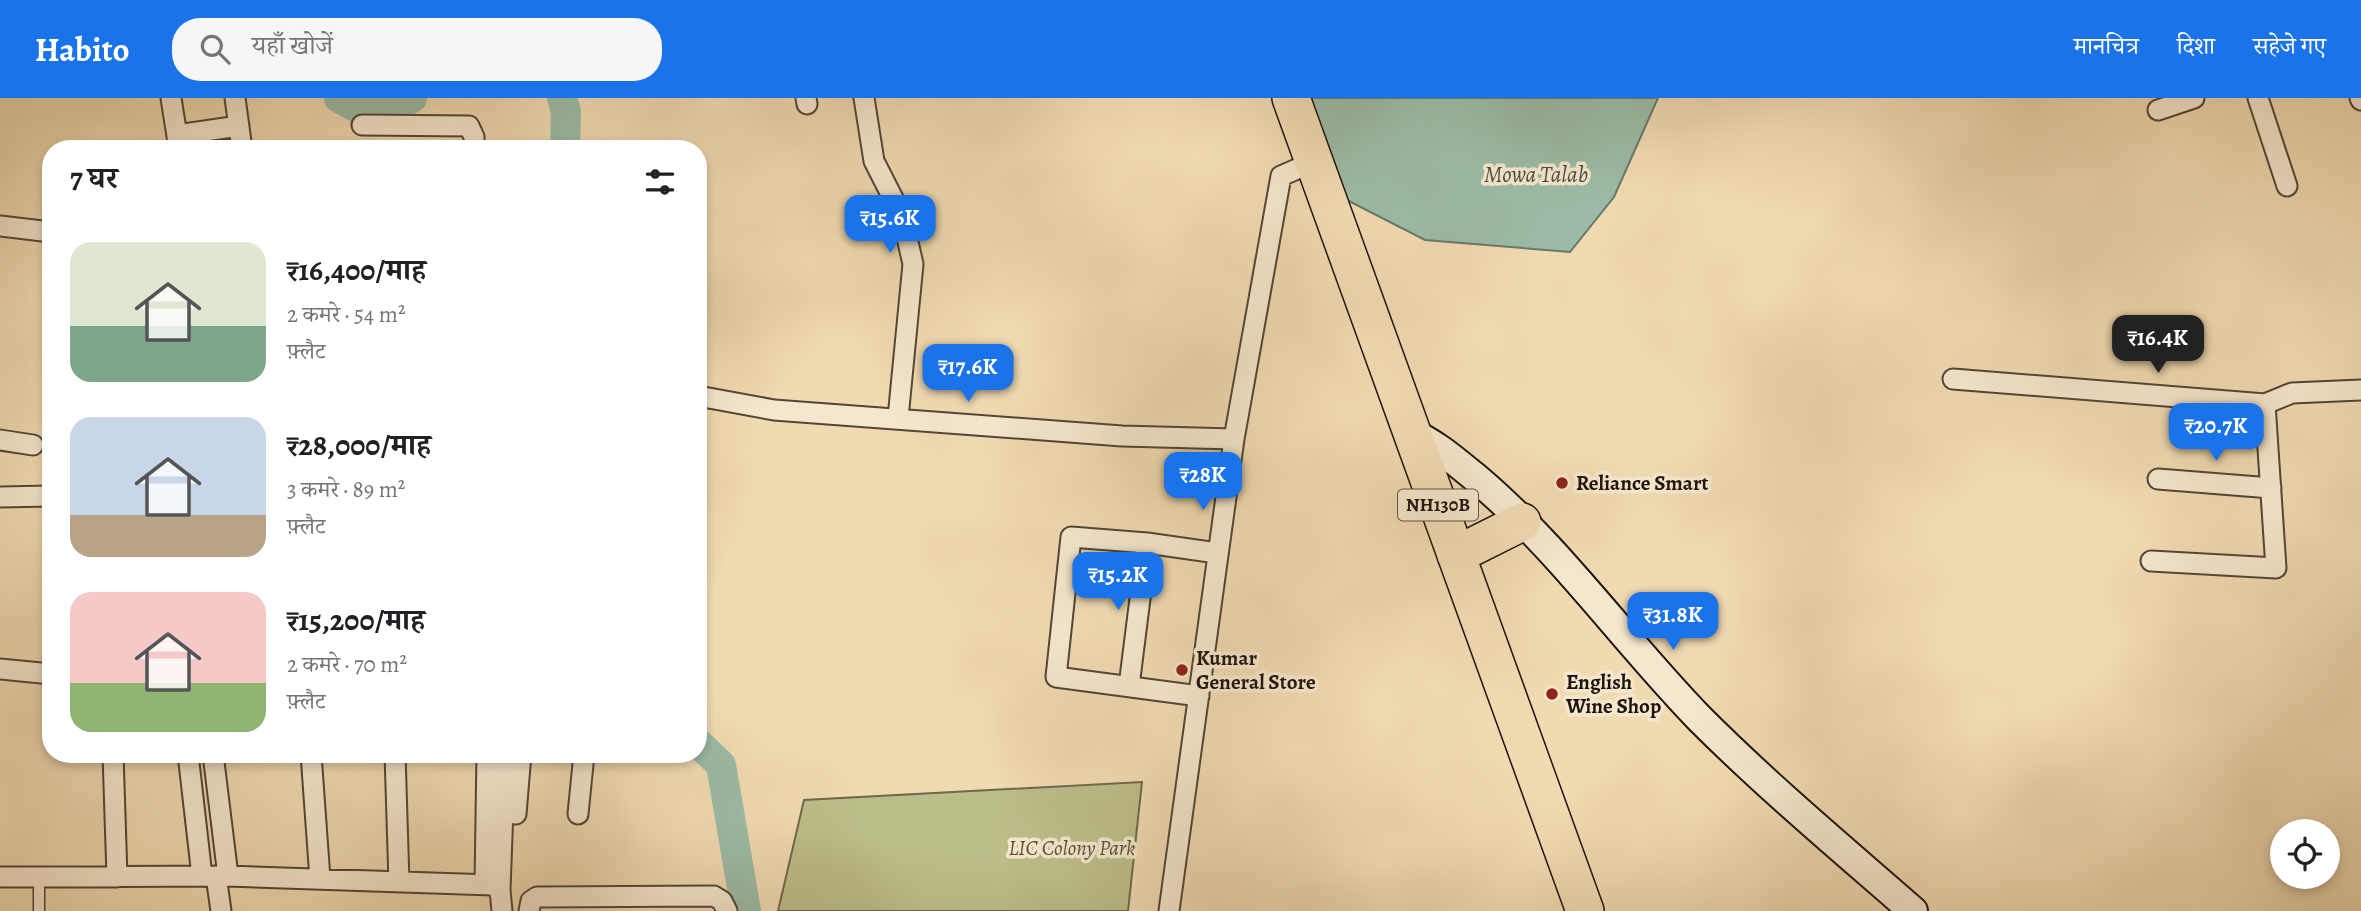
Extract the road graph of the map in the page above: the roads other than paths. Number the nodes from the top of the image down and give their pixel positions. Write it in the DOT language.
graph roads {
  1 [pos="172,98"];
  2 [pos="235,98"];
  3 [pos="864,98"];
  4 [pos="1269,98"];
  5 [pos="1291,98"];
  6 [pos="2194,98"];
  7 [pos="2258,98"];
  8 [pos="2158,110"];
  9 [pos="362,125"];
  10 [pos="239,126"];
  11 [pos="178,140"];
  12 [pos="186,140"];
  13 [pos="241,140"];
  14 [pos="474,140"];
  15 [pos="1304,166"];
  16 [pos="2287,186"];
  17 [pos="0,226"];
  18 [pos="42,231"];
  19 [pos="1953,379"];
  20 [pos="2361,390"];
  21 [pos="707,398"];
  22 [pos="2265,404"];
  23 [pos="898,418"];
  24 [pos="1411,433"];
  25 [pos="1234,439"];
  26 [pos="0,440"];
  27 [pos="33,445"];
  28 [pos="2158,479"];
  29 [pos="2271,488"];
  30 [pos="42,496"];
  31 [pos="0,497"];
  32 [pos="1522,522"];
  33 [pos="1147,543"];
  34 [pos="1217,553"];
  35 [pos="1456,555"];
  36 [pos="2151,561"];
  37 [pos="0,668"];
  38 [pos="42,673"];
  39 [pos="1129,686"];
  40 [pos="1199,696"];
  41 [pos="113,763"];
  42 [pos="190,763"];
  43 [pos="213,763"];
  44 [pos="312,763"];
  45 [pos="395,763"];
  46 [pos="487,763"];
  47 [pos="504,763"];
  48 [pos="520,763"];
  49 [pos="583,763"];
  50 [pos="516,814"];
  51 [pos="578,814"];
  52 [pos="215,876"];
  53 [pos="0,877"];
  54 [pos="39,877"];
  55 [pos="117,877"];
  56 [pos="320,879"];
  57 [pos="399,882"];
  58 [pos="493,887"];
  59 [pos="39,911"];
  60 [pos="220,911"];
  61 [pos="502,911"];
  62 [pos="528,911"];
  63 [pos="727,911"];
  64 [pos="1169,911"];
  65 [pos="1561,911"];
  66 [pos="1585,911"];
  67 [pos="1913,911"];
  1 -- 11 [label="street"];
  2 -- 10 [label="street"];
  3 -- 23 [label="street"];
  4 -- 15 [label="highway, NH130B"];
  5 -- 15 [label="highway, NH130B"];
  6 -- 8 [label="street"];
  7 -- 16 [label="street"];
  9 -- 14 [label="street"];
  10 -- 12 [label="street"];
  10 -- 13 [label="street"];
  15 -- 24 [label="highway, NH130B"];
  15 -- 25 [label="street"];
  15 -- 65 [label="highway, NH130B"];
  17 -- 18 [label="street"];
  19 -- 22 [label="street"];
  20 -- 22 [label="street"];
  21 -- 23 [label="street"];
  22 -- 29 [label="street"];
  23 -- 25 [label="street"];
  24 -- 32 [label="street"];
  24 -- 35 [label="highway, NH130B"];
  25 -- 34 [label="street"];
  26 -- 27 [label="street"];
  28 -- 29 [label="street"];
  29 -- 36 [label="street"];
  30 -- 31 [label="street"];
  32 -- 35 [label="highway"];
  32 -- 67 [label="street"];
  33 -- 34 [label="street"];
  33 -- 39 [label="street"];
  33 -- 39 [label="street"];
  34 -- 40 [label="street"];
  35 -- 66 [label="highway, NH130B"];
  37 -- 38 [label="street"];
  39 -- 40 [label="street"];
  40 -- 64 [label="street"];
  41 -- 55 [label="street"];
  42 -- 52 [label="street"];
  43 -- 52 [label="street"];
  44 -- 56 [label="street"];
  45 -- 57 [label="street"];
  46 -- 58 [label="street"];
  47 -- 58 [label="street"];
  48 -- 50 [label="street"];
  49 -- 51 [label="street"];
  52 -- 55 [label="street"];
  52 -- 56 [label="street"];
  52 -- 60 [label="street"];
  53 -- 54 [label="street"];
  54 -- 55 [label="street"];
  54 -- 59 [label="lane"];
  56 -- 57 [label="street"];
  57 -- 58 [label="street"];
  58 -- 61 [label="street"];
  62 -- 63 [label="street"];
}
